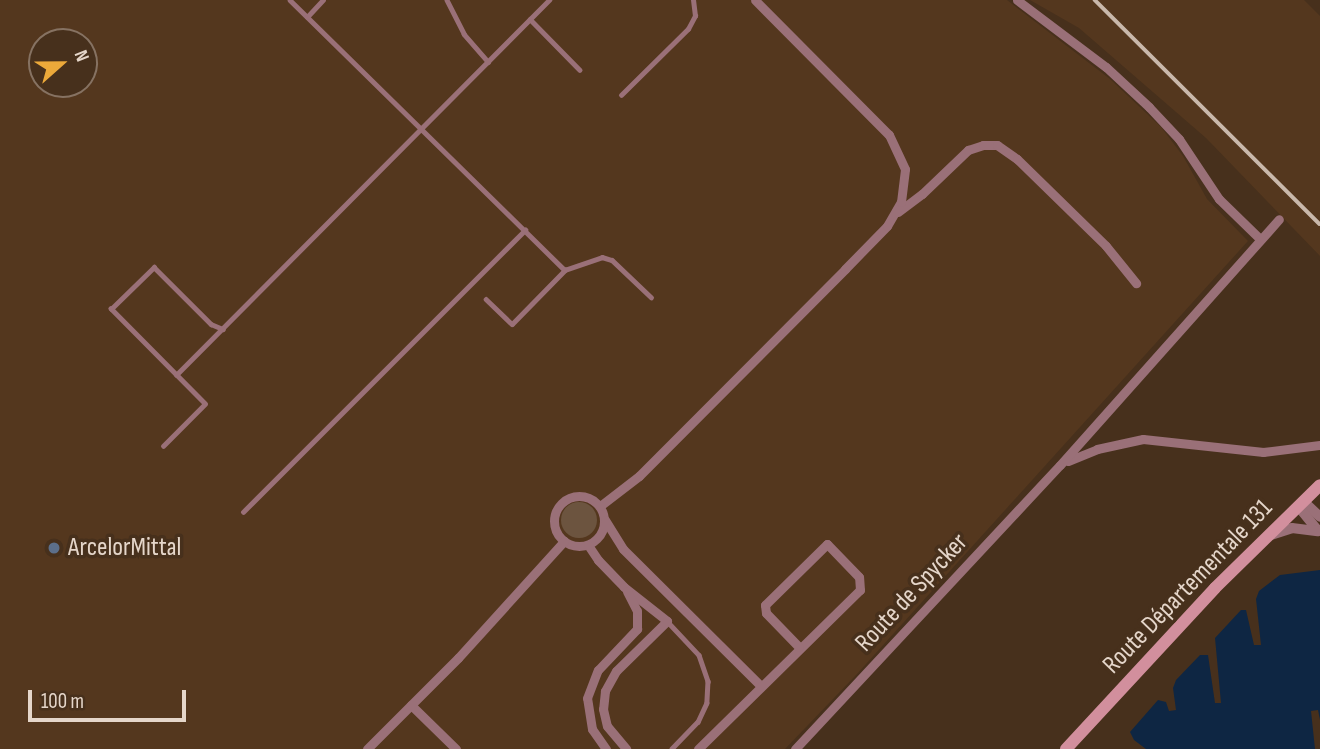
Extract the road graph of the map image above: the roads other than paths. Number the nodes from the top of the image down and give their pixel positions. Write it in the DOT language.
graph roads {
  1 [pos="290,0"];
  2 [pos="323,0"];
  3 [pos="447,0"];
  4 [pos="549,0"];
  5 [pos="694,0"];
  6 [pos="756,0"];
  7 [pos="1017,0"];
  8 [pos="307,17"];
  9 [pos="530,19"];
  10 [pos="488,62"];
  11 [pos="580,70"];
  12 [pos="621,95"];
  13 [pos="421,129"];
  14 [pos="896,213"];
  15 [pos="1279,219"];
  16 [pos="524,230"];
  17 [pos="1260,239"];
  18 [pos="565,270"];
  19 [pos="1136,283"];
  20 [pos="650,297"];
  21 [pos="486,299"];
  22 [pos="223,329"];
  23 [pos="176,375"];
  24 [pos="1320,445"];
  25 [pos="163,446"];
  26 [pos="1060,466"];
  27 [pos="1320,485"];
  28 [pos="1301,504"];
  29 [pos="600,506"];
  30 [pos="243,512"];
  31 [pos="1320,517"];
  32 [pos="605,520"];
  33 [pos="1319,532"];
  34 [pos="1265,538"];
  35 [pos="564,541"];
  36 [pos="591,543"];
  37 [pos="623,549"];
  38 [pos="624,587"];
  39 [pos="667,621"];
  40 [pos="799,648"];
  41 [pos="761,686"];
  42 [pos="411,705"];
  43 [pos="367,749"];
  44 [pos="456,749"];
  45 [pos="606,749"];
  46 [pos="626,749"];
  47 [pos="673,749"];
  48 [pos="698,749"];
  49 [pos="795,749"];
  50 [pos="1068,749"];
  1 -- 8 [label="lane"];
  2 -- 8 [label="lane"];
  3 -- 10 [label="lane"];
  4 -- 9 [label="lane"];
  5 -- 12 [label="lane"];
  6 -- 14 [label="street"];
  7 -- 17 [label="street"];
  8 -- 13 [label="lane"];
  9 -- 10 [label="lane"];
  9 -- 11 [label="lane"];
  10 -- 13 [label="lane"];
  13 -- 16 [label="lane"];
  13 -- 22 [label="lane"];
  14 -- 19 [label="street"];
  14 -- 29 [label="street"];
  15 -- 17 [label="street, Route de Spycker"];
  16 -- 18 [label="lane"];
  16 -- 30 [label="lane"];
  17 -- 26 [label="street, Route de Spycker"];
  18 -- 20 [label="lane"];
  18 -- 21 [label="lane"];
  22 -- 23 [label="lane"];
  22 -- 23 [label="lane"];
  23 -- 25 [label="lane"];
  24 -- 26 [label="street, Route de Spycker"];
  26 -- 49 [label="street, Route de Spycker"];
  27 -- 28 [label="main road, Route Départementale 131"];
  28 -- 31 [label="street"];
  28 -- 33 [label="street"];
  28 -- 34 [label="main road, Route Départementale 131"];
  29 -- 32 [label="street"];
  29 -- 35 [label="street"];
  32 -- 36 [label="street"];
  32 -- 37 [label="street"];
  33 -- 34 [label="street"];
  34 -- 50 [label="main road, Route Départementale 131"];
  35 -- 36 [label="street"];
  35 -- 42 [label="street"];
  36 -- 37 [label="street"];
  36 -- 38 [label="street"];
  37 -- 41 [label="street"];
  38 -- 39 [label="street"];
  38 -- 45 [label="street"];
  39 -- 46 [label="street"];
  39 -- 47 [label="lane"];
  40 -- 40 [label="street"];
  40 -- 41 [label="street"];
  41 -- 48 [label="street"];
  42 -- 43 [label="street"];
  42 -- 44 [label="street"];
}
